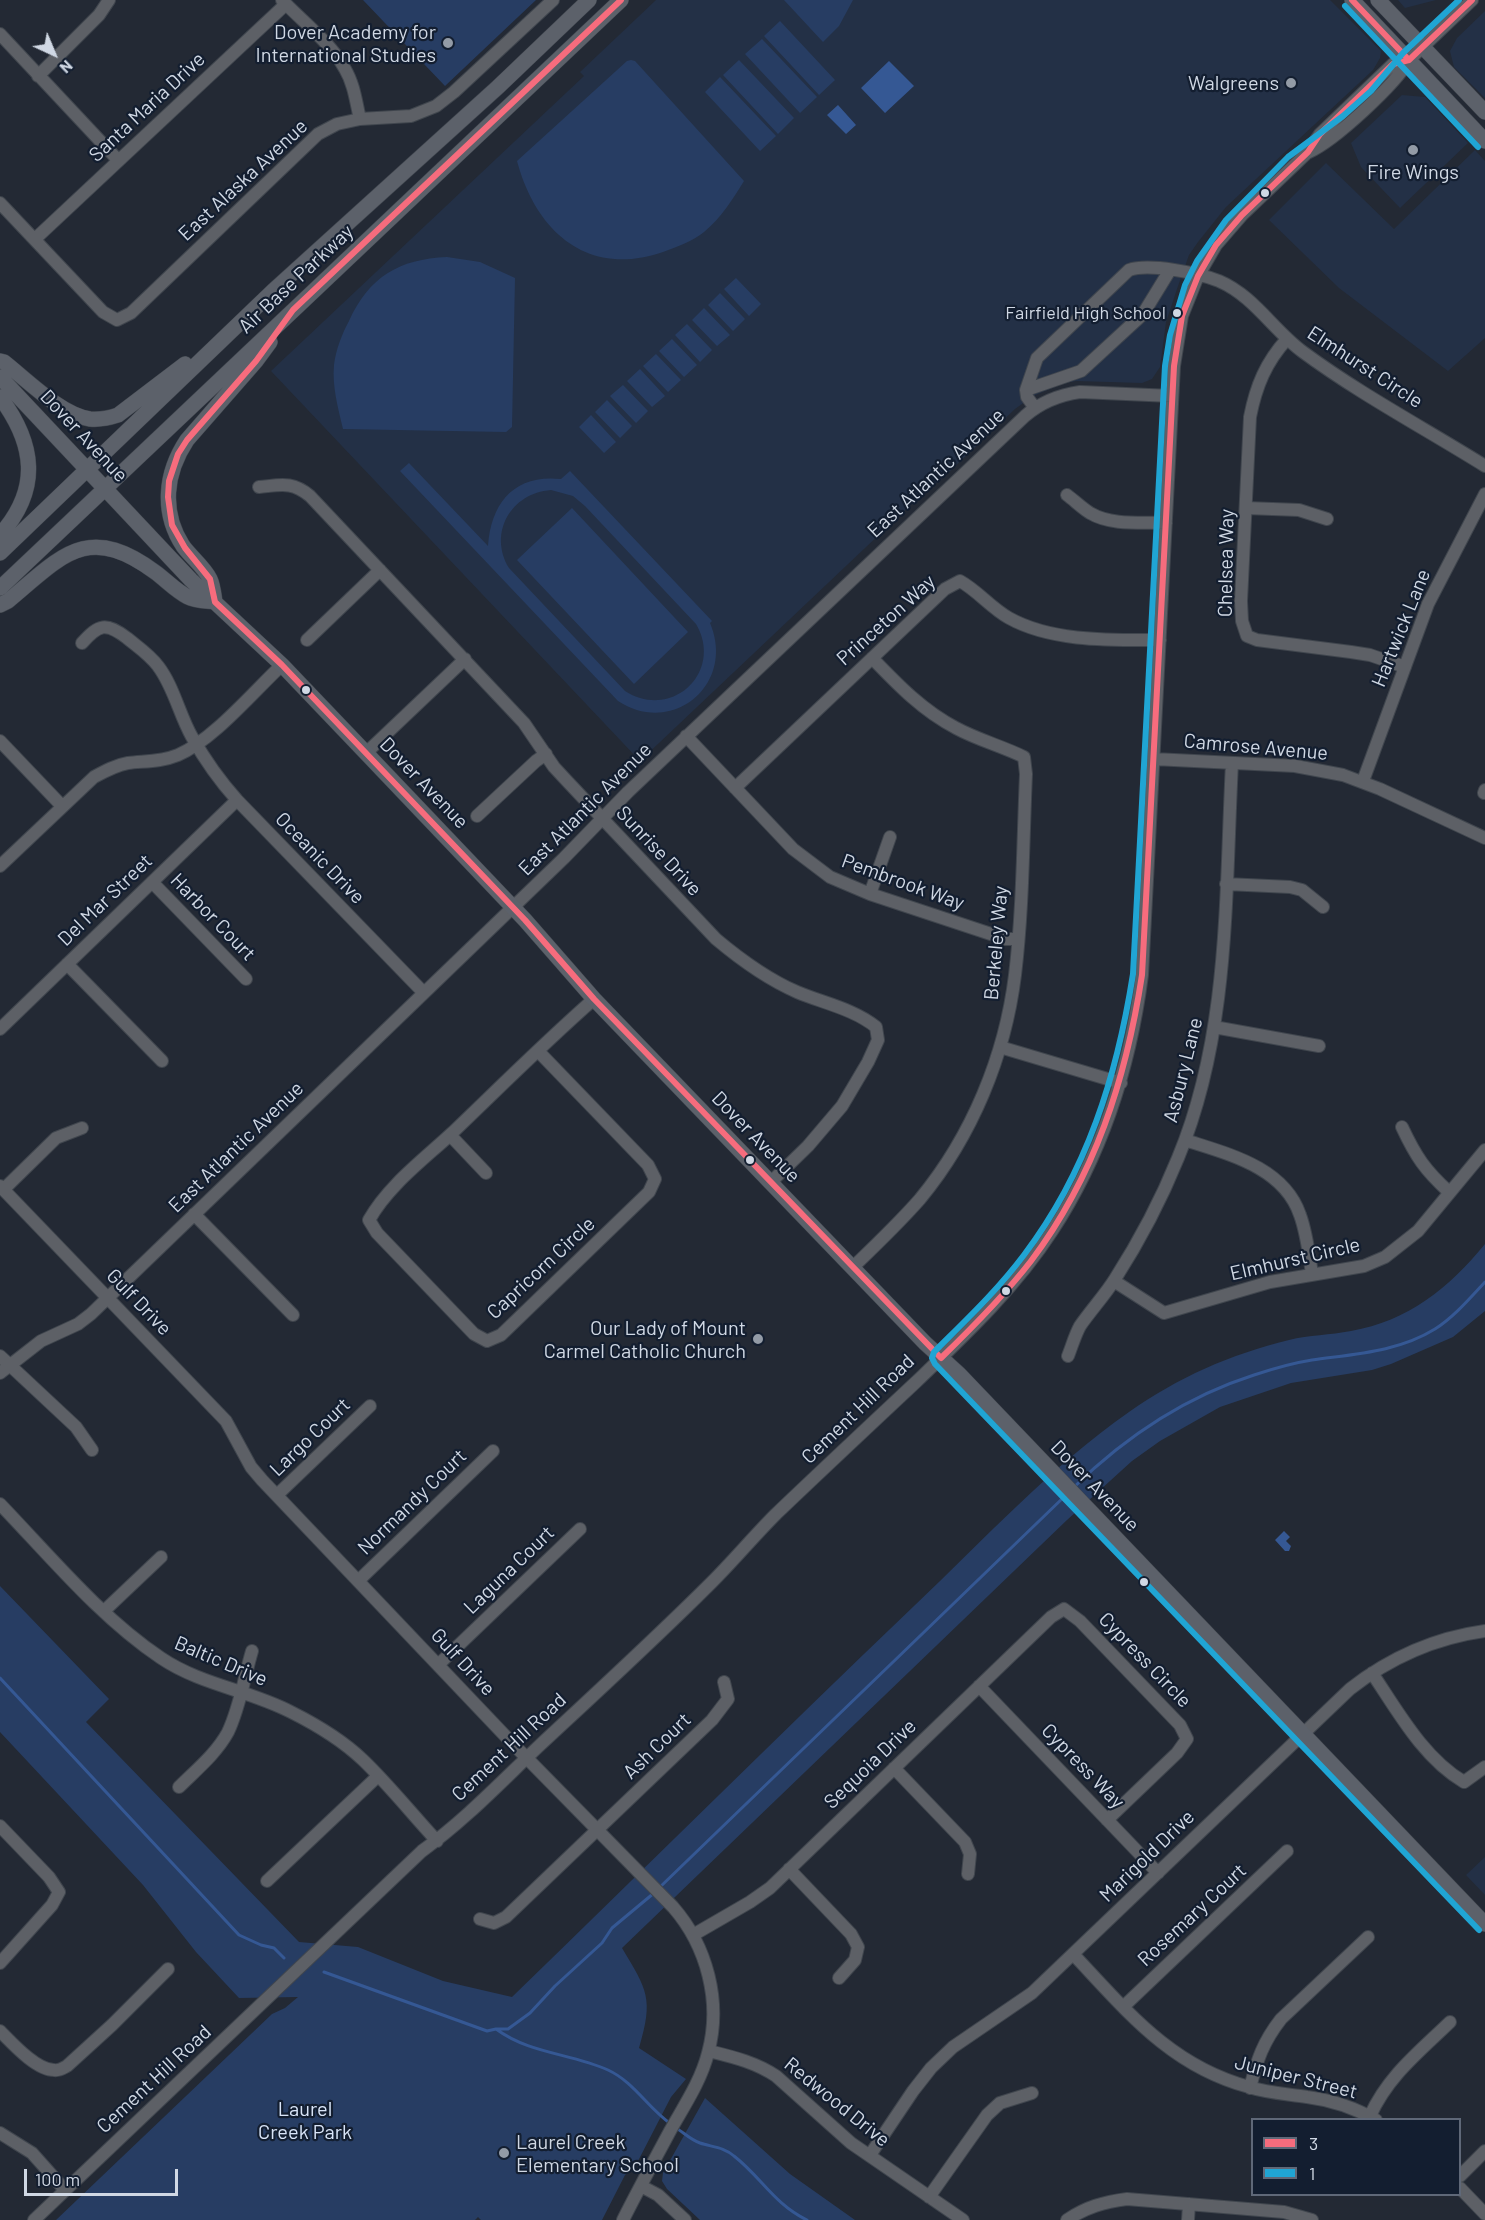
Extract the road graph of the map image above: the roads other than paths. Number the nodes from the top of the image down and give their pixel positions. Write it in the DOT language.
graph roads {
  1 [pos="109,0"];
  2 [pos="553,0"];
  3 [pos="589,0"];
  4 [pos="621,0"];
  5 [pos="1352,0"];
  6 [pos="1378,0"];
  7 [pos="1472,0"];
  8 [pos="284,2"];
  9 [pos="0,34"];
  10 [pos="1423,47"];
  11 [pos="1409,60"];
  12 [pos="38,76"];
  13 [pos="1485,112"];
  14 [pos="360,119"];
  15 [pos="1485,141"];
  16 [pos="118,160"];
  17 [pos="0,203"];
  18 [pos="35,239"];
  19 [pos="1163,269"];
  20 [pos="1198,276"];
  21 [pos="293,310"];
  22 [pos="1287,339"];
  23 [pos="222,340"];
  24 [pos="0,361"];
  25 [pos="0,377"];
  26 [pos="1026,390"];
  27 [pos="1172,396"];
  28 [pos="0,397"];
  29 [pos="1035,408"];
  30 [pos="1485,466"];
  31 [pos="87,468"];
  32 [pos="259,487"];
  33 [pos="105,489"];
  34 [pos="1485,494"];
  35 [pos="1067,495"];
  36 [pos="1246,508"];
  37 [pos="1327,519"];
  38 [pos="1166,523"];
  39 [pos="0,535"];
  40 [pos="0,553"];
  41 [pos="380,570"];
  42 [pos="0,588"];
  43 [pos="215,602"];
  44 [pos="0,605"];
  45 [pos="307,640"];
  46 [pos="1160,640"];
  47 [pos="82,643"];
  48 [pos="872,658"];
  49 [pos="465,659"];
  50 [pos="282,665"];
  51 [pos="1405,667"];
  52 [pos="686,736"];
  53 [pos="0,741"];
  54 [pos="196,744"];
  55 [pos="366,753"];
  56 [pos="546,754"];
  57 [pos="1154,759"];
  58 [pos="1232,763"];
  59 [pos="1363,781"];
  60 [pos="735,788"];
  61 [pos="237,800"];
  62 [pos="62,806"];
  63 [pos="477,816"];
  64 [pos="602,819"];
  65 [pos="890,837"];
  66 [pos="1485,838"];
  67 [pos="0,866"];
  68 [pos="152,882"];
  69 [pos="1226,884"];
  70 [pos="870,894"];
  71 [pos="513,907"];
  72 [pos="1323,907"];
  73 [pos="1018,939"];
  74 [pos="67,964"];
  75 [pos="246,980"];
  76 [pos="424,993"];
  77 [pos="594,999"];
  78 [pos="1214,1028"];
  79 [pos="0,1029"];
  80 [pos="1319,1046"];
  81 [pos="1000,1047"];
  82 [pos="538,1051"];
  83 [pos="162,1061"];
  84 [pos="1120,1083"];
  85 [pos="1402,1127"];
  86 [pos="82,1128"];
  87 [pos="450,1135"];
  88 [pos="1185,1140"];
  89 [pos="1485,1150"];
  90 [pos="486,1173"];
  91 [pos="771,1182"];
  92 [pos="2,1188"];
  93 [pos="1449,1192"];
  94 [pos="194,1214"];
  95 [pos="853,1268"];
  96 [pos="1312,1274"];
  97 [pos="1114,1281"];
  98 [pos="108,1298"];
  99 [pos="293,1315"];
  100 [pos="1068,1356"];
  101 [pos="941,1358"];
  102 [pos="3,1364"];
  103 [pos="370,1406"];
  104 [pos="92,1450"];
  105 [pos="493,1451"];
  106 [pos="277,1495"];
  107 [pos="0,1504"];
  108 [pos="580,1529"];
  109 [pos="162,1557"];
  110 [pos="358,1581"];
  111 [pos="1064,1609"];
  112 [pos="104,1611"];
  113 [pos="1485,1631"];
  114 [pos="252,1652"];
  115 [pos="439,1664"];
  116 [pos="1372,1672"];
  117 [pos="724,1682"];
  118 [pos="979,1686"];
  119 [pos="240,1693"];
  120 [pos="1303,1734"];
  121 [pos="527,1758"];
  122 [pos="1485,1767"];
  123 [pos="894,1768"];
  124 [pos="378,1776"];
  125 [pos="179,1787"];
  126 [pos="1107,1820"];
  127 [pos="0,1826"];
  128 [pos="598,1830"];
  129 [pos="437,1840"];
  130 [pos="1287,1851"];
  131 [pos="789,1869"];
  132 [pos="1158,1873"];
  133 [pos="968,1874"];
  134 [pos="267,1881"];
  135 [pos="480,1919"];
  136 [pos="1485,1924"];
  137 [pos="693,1935"];
  138 [pos="1368,1937"];
  139 [pos="1073,1954"];
  140 [pos="0,1962"];
  141 [pos="168,1969"];
  142 [pos="839,1978"];
  143 [pos="1123,2007"];
  144 [pos="1450,2022"];
  145 [pos="0,2031"];
  146 [pos="709,2051"];
  147 [pos="1251,2088"];
  148 [pos="1032,2093"];
  149 [pos="1373,2118"];
  150 [pos="0,2133"];
  151 [pos="1485,2151"];
  152 [pos="870,2155"];
  153 [pos="1461,2175"];
  154 [pos="641,2186"];
  155 [pos="1461,2189"];
  156 [pos="65,2190"];
  157 [pos="929,2197"];
  158 [pos="1189,2204"];
  159 [pos="1485,2214"];
  160 [pos="34,2220"];
  161 [pos="623,2220"];
  162 [pos="685,2220"];
  163 [pos="963,2220"];
  164 [pos="1066,2220"];
  165 [pos="1188,2220"];
  166 [pos="1312,2220"];
  1 -- 12 [label="street"];
  2 -- 14 [label="street, East Alaska Avenue"];
  3 -- 23 [label="main road, Air Base Parkway"];
  4 -- 21 [label="main road, Air Base Parkway"];
  5 -- 11 [label="main road"];
  6 -- 10 [label="main road"];
  7 -- 10 [label="street, Cement Hill Road"];
  8 -- 14 [label="street"];
  8 -- 16 [label="street, Santa Maria Drive"];
  9 -- 12 [label="street"];
  10 -- 11 [label="street, Cement Hill Road"];
  10 -- 13 [label="main road"];
  11 -- 15 [label="main road"];
  11 -- 20 [label="street, Cement Hill Road"];
  12 -- 16 [label="street"];
  14 -- 18 [label="street, East Alaska Avenue"];
  16 -- 18 [label="street, Santa Maria Drive"];
  17 -- 18 [label="street"];
  19 -- 20 [label="street, Elmhurst Circle"];
  19 -- 26 [label="street"];
  19 -- 26 [label="street, Elmhurst Circle"];
  20 -- 22 [label="street, Elmhurst Circle"];
  20 -- 27 [label="street, Cement Hill Road"];
  21 -- 33 [label="main road, Air Base Parkway"];
  21 -- 43 [label="main road"];
  22 -- 30 [label="street, Elmhurst Circle"];
  22 -- 36 [label="street, Chelsea Way"];
  23 -- 24 [label="main road"];
  23 -- 31 [label="main road, Air Base Parkway"];
  25 -- 31 [label="main road, Dover Avenue"];
  26 -- 29 [label="street"];
  27 -- 29 [label="street, East Atlantic Avenue"];
  27 -- 38 [label="street, Cement Hill Road"];
  28 -- 39 [label="main road"];
  29 -- 52 [label="street, East Atlantic Avenue"];
  31 -- 33 [label="main road, Dover Avenue"];
  31 -- 40 [label="main road, Air Base Parkway"];
  32 -- 41 [label="street, Sunrise Drive"];
  33 -- 42 [label="main road, Air Base Parkway"];
  33 -- 43 [label="main road, Dover Avenue"];
  34 -- 51 [label="street, Hartwick Lane"];
  35 -- 38 [label="street"];
  36 -- 37 [label="street"];
  36 -- 51 [label="street, Chelsea Way"];
  38 -- 46 [label="street, Cement Hill Road"];
  41 -- 45 [label="street"];
  41 -- 49 [label="street, Sunrise Drive"];
  43 -- 44 [label="main road"];
  43 -- 50 [label="main road, Dover Avenue"];
  46 -- 48 [label="street, Princeton Way"];
  46 -- 57 [label="street, Cement Hill Road"];
  47 -- 54 [label="street, Oceanic Drive"];
  48 -- 60 [label="street, Princeton Way"];
  48 -- 73 [label="street, Berkeley Way"];
  49 -- 55 [label="street"];
  49 -- 56 [label="street, Sunrise Drive"];
  50 -- 54 [label="street"];
  50 -- 55 [label="main road, Dover Avenue"];
  51 -- 59 [label="street, Hartwick Lane"];
  52 -- 60 [label="street, Pembrook Way"];
  52 -- 64 [label="street, East Atlantic Avenue"];
  53 -- 62 [label="street"];
  54 -- 61 [label="street, Oceanic Drive"];
  54 -- 62 [label="street"];
  55 -- 71 [label="main road, Dover Avenue"];
  56 -- 63 [label="street"];
  56 -- 64 [label="street, Sunrise Drive"];
  57 -- 58 [label="street, Camrose Avenue"];
  57 -- 84 [label="street, Cement Hill Road"];
  58 -- 59 [label="street, Camrose Avenue"];
  58 -- 69 [label="street, Asbury Lane"];
  59 -- 66 [label="street, Camrose Avenue"];
  60 -- 70 [label="street, Pembrook Way"];
  61 -- 68 [label="street, Del Mar Street"];
  61 -- 76 [label="street, Oceanic Drive"];
  62 -- 67 [label="street"];
  64 -- 71 [label="street, East Atlantic Avenue"];
  64 -- 91 [label="street, Sunrise Drive"];
  65 -- 70 [label="street"];
  68 -- 74 [label="street, Del Mar Street"];
  68 -- 75 [label="street, Harbor Court"];
  69 -- 72 [label="street"];
  69 -- 78 [label="street, Asbury Lane"];
  70 -- 73 [label="street, Pembrook Way"];
  71 -- 76 [label="street, East Atlantic Avenue"];
  71 -- 77 [label="main road, Dover Avenue"];
  73 -- 81 [label="street, Berkeley Way"];
  74 -- 79 [label="street, Del Mar Street"];
  74 -- 83 [label="street"];
  76 -- 94 [label="street, East Atlantic Avenue"];
  77 -- 82 [label="street, Capricorn Circle"];
  77 -- 91 [label="main road, Dover Avenue"];
  78 -- 80 [label="street"];
  78 -- 88 [label="street, Asbury Lane"];
  81 -- 84 [label="street"];
  81 -- 95 [label="street, Berkeley Way"];
  82 -- 87 [label="street, Capricorn Circle"];
  82 -- 87 [label="street, Capricorn Circle"];
  84 -- 101 [label="street, Cement Hill Road"];
  85 -- 93 [label="street"];
  86 -- 92 [label="street"];
  87 -- 90 [label="street"];
  88 -- 96 [label="street"];
  88 -- 97 [label="street, Asbury Lane"];
  89 -- 93 [label="street, Elmhurst Circle"];
  91 -- 95 [label="main road, Dover Avenue"];
  92 -- 98 [label="street, Gulf Drive"];
  93 -- 96 [label="street, Elmhurst Circle"];
  94 -- 98 [label="street, East Atlantic Avenue"];
  94 -- 99 [label="street"];
  95 -- 101 [label="main road, Dover Avenue"];
  96 -- 97 [label="street, Elmhurst Circle"];
  97 -- 100 [label="street, Asbury Lane"];
  98 -- 102 [label="street, East Atlantic Avenue"];
  98 -- 106 [label="street, Gulf Drive"];
  101 -- 120 [label="main road, Dover Avenue"];
  101 -- 121 [label="street, Cement Hill Road"];
  102 -- 104 [label="street"];
  103 -- 106 [label="street, Largo Court"];
  105 -- 110 [label="street, Normandy Court"];
  106 -- 110 [label="street, Gulf Drive"];
  107 -- 112 [label="street, Baltic Drive"];
  108 -- 115 [label="street, Laguna Court"];
  109 -- 112 [label="street"];
  110 -- 115 [label="street, Gulf Drive"];
  111 -- 118 [label="street, Sequoia Drive"];
  111 -- 126 [label="street, Cypress Circle"];
  112 -- 119 [label="street, Baltic Drive"];
  113 -- 116 [label="street, Marigold Drive"];
  114 -- 119 [label="street"];
  115 -- 121 [label="street, Gulf Drive"];
  116 -- 120 [label="street, Marigold Drive"];
  116 -- 122 [label="street"];
  117 -- 128 [label="street, Ash Court"];
  118 -- 123 [label="street, Sequoia Drive"];
  118 -- 126 [label="street, Cypress Way"];
  119 -- 124 [label="street, Baltic Drive"];
  119 -- 125 [label="street"];
  120 -- 132 [label="street, Marigold Drive"];
  120 -- 136 [label="main road, Dover Avenue"];
  121 -- 128 [label="street, Gulf Drive"];
  121 -- 129 [label="street, Cement Hill Road"];
  123 -- 131 [label="street, Sequoia Drive"];
  123 -- 133 [label="street"];
  124 -- 129 [label="street, Baltic Drive"];
  124 -- 134 [label="street"];
  126 -- 132 [label="street, Cypress Way"];
  127 -- 140 [label="street"];
  128 -- 135 [label="street"];
  128 -- 137 [label="street, Gulf Drive"];
  129 -- 156 [label="street, Cement Hill Road"];
  130 -- 143 [label="street, Rosemary Court"];
  131 -- 137 [label="street, Sequoia Drive"];
  131 -- 142 [label="street"];
  132 -- 139 [label="street, Marigold Drive"];
  137 -- 146 [label="street, Gulf Drive"];
  138 -- 147 [label="street"];
  139 -- 143 [label="street, Juniper Street"];
  139 -- 152 [label="street, Marigold Drive"];
  141 -- 145 [label="street"];
  143 -- 147 [label="street, Juniper Street"];
  144 -- 149 [label="street"];
  146 -- 152 [label="street, Redwood Drive"];
  146 -- 154 [label="street, Gulf Drive"];
  147 -- 149 [label="street, Juniper Street"];
  148 -- 157 [label="street"];
  150 -- 156 [label="street"];
  151 -- 153 [label="street"];
  152 -- 157 [label="street, Redwood Drive"];
  154 -- 161 [label="street, Gulf Drive"];
  154 -- 162 [label="street"];
  155 -- 159 [label="street"];
  156 -- 160 [label="street, Cement Hill Road"];
  157 -- 163 [label="street, Redwood Drive"];
  158 -- 164 [label="street"];
  158 -- 165 [label="street"];
  158 -- 166 [label="street"];
}
